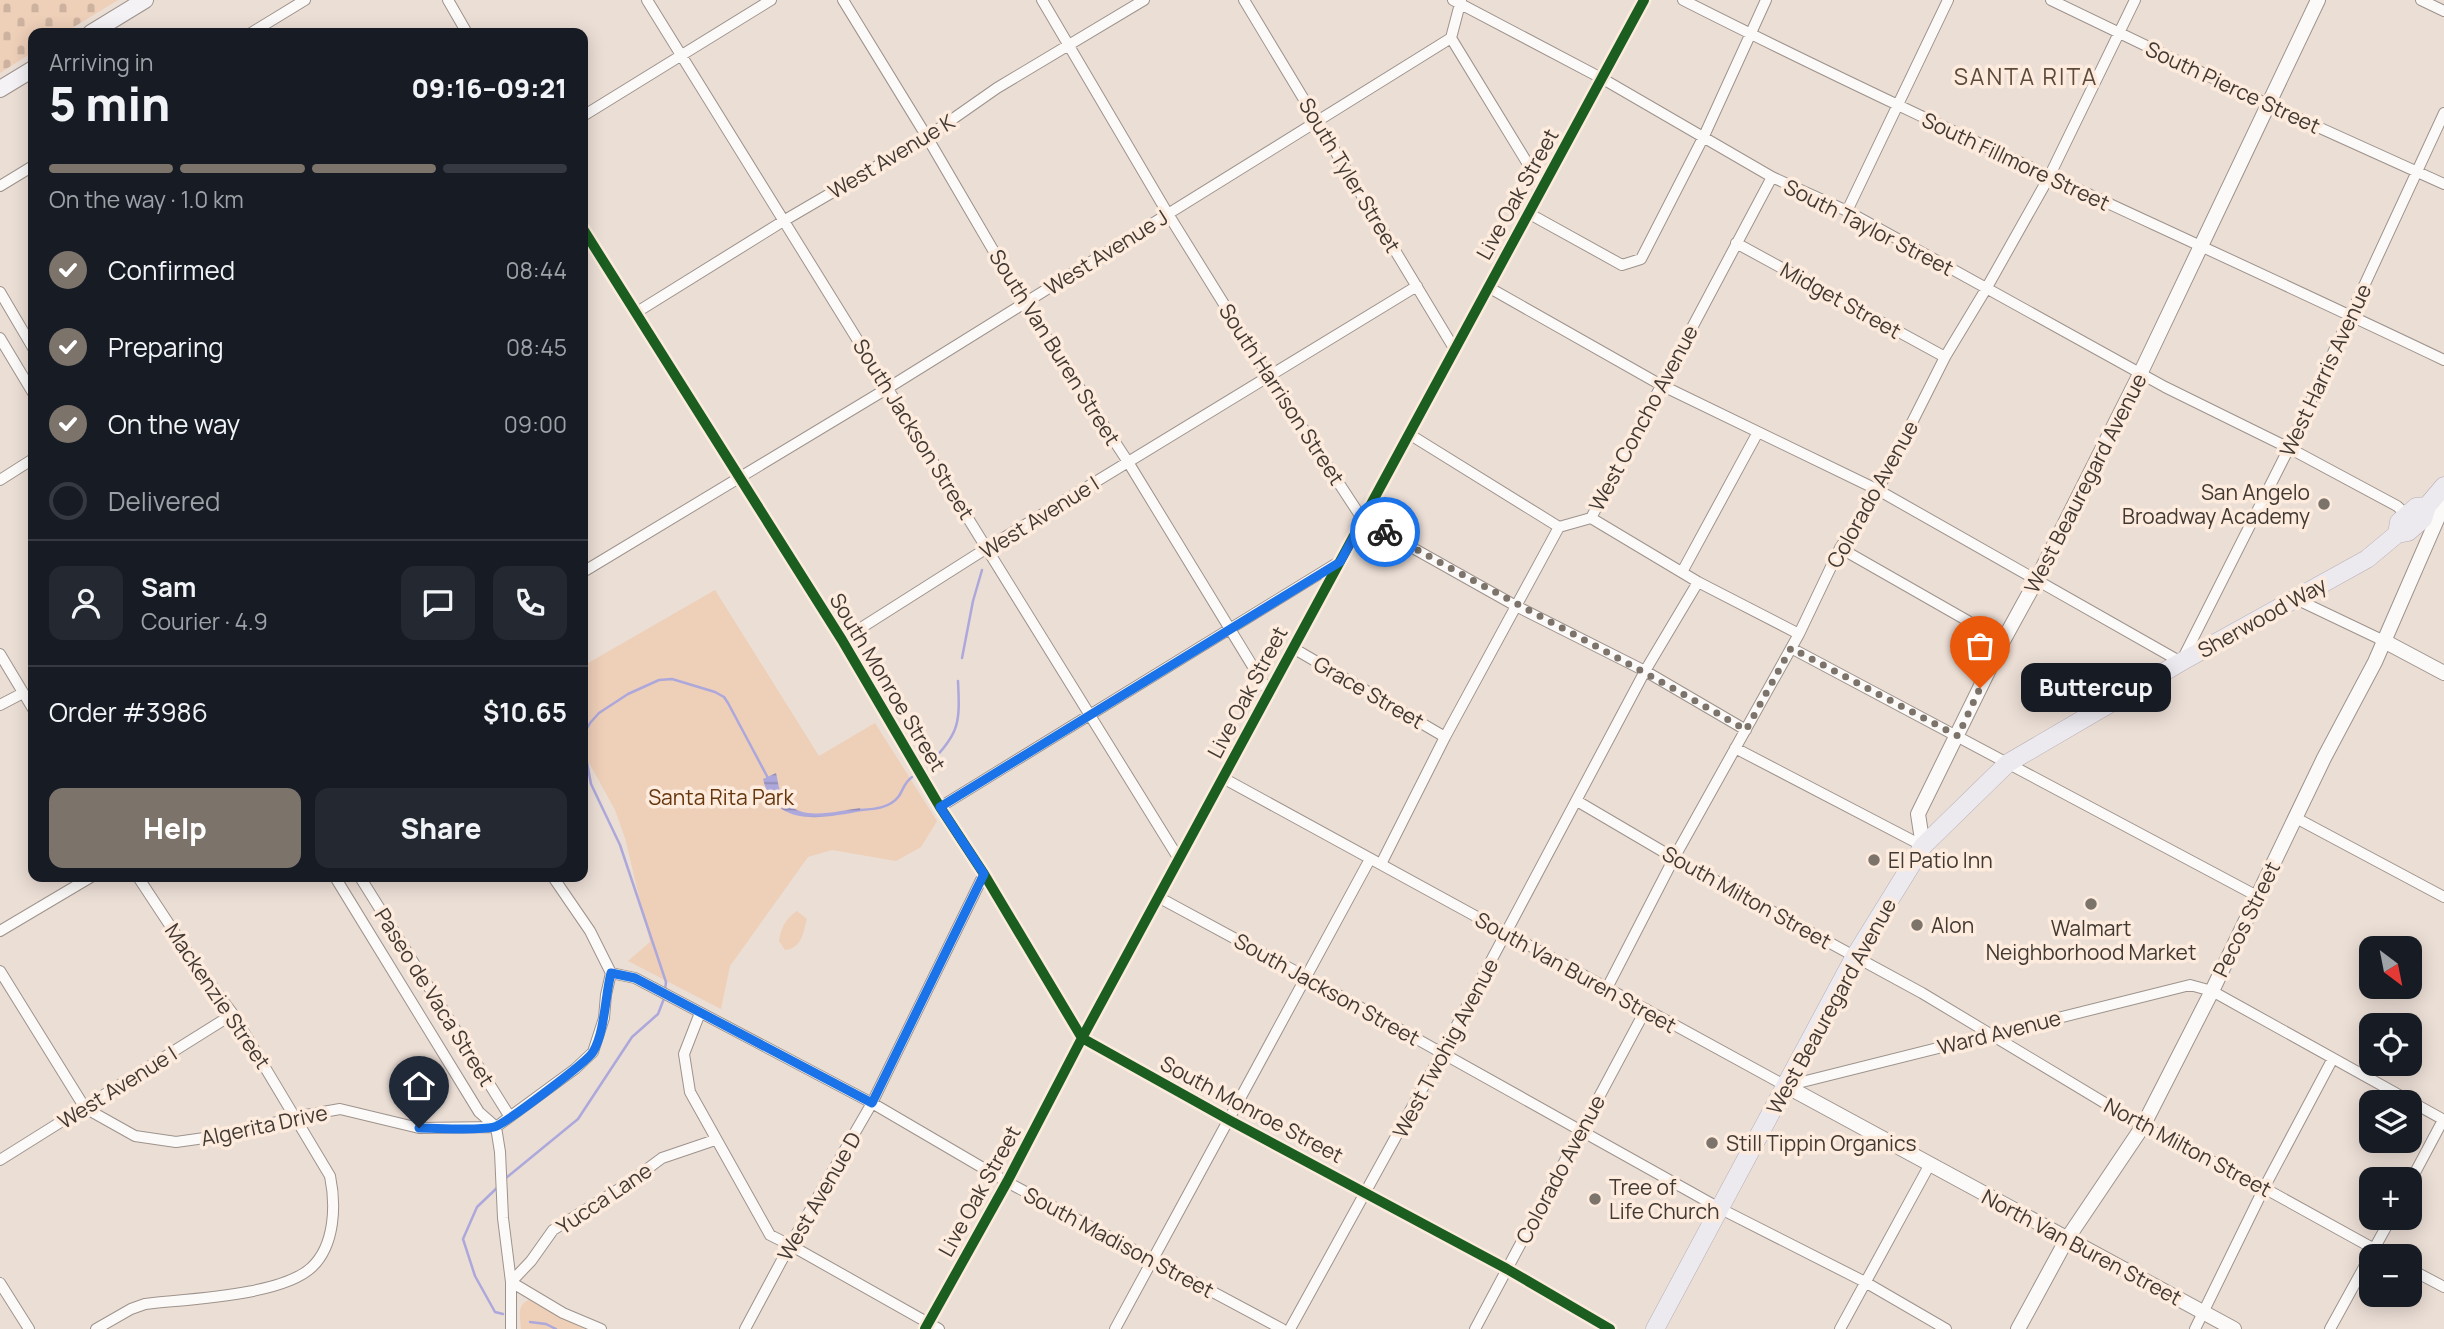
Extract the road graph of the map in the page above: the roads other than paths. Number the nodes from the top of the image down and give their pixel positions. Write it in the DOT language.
graph roads {
  1 [pos="145,0"];
  2 [pos="305,0"];
  3 [pos="449,0"];
  4 [pos="647,0"];
  5 [pos="771,0"];
  6 [pos="842,0"];
  7 [pos="1042,0"];
  8 [pos="1144,0"];
  9 [pos="1244,0"];
  10 [pos="1644,0"];
  11 [pos="1683,0"];
  12 [pos="1766,0"];
  13 [pos="1948,0"];
  14 [pos="2051,0"];
  15 [pos="2135,0"];
  16 [pos="2318,0"];
  17 [pos="2421,0"];
  18 [pos="1458,1"];
  19 [pos="2444,11"];
  20 [pos="99,28"];
  21 [pos="259,28"];
  22 [pos="464,28"];
  23 [pos="1749,33"];
  24 [pos="2119,34"];
  25 [pos="1451,38"];
  26 [pos="1068,44"];
  27 [pos="682,54"];
  28 [pos="28,72"];
  29 [pos="1603,79"];
  30 [pos="0,89"];
  31 [pos="2267,104"];
  32 [pos="1896,105"];
  33 [pos="2444,113"];
  34 [pos="588,114"];
  35 [pos="1318,119"];
  36 [pos="927,136"];
  37 [pos="1704,136"];
  38 [pos="28,169"];
  39 [pos="2417,171"];
  40 [pos="1772,177"];
  41 [pos="2049,177"];
  42 [pos="2444,184"];
  43 [pos="0,186"];
  44 [pos="1542,187"];
  45 [pos="1847,211"];
  46 [pos="1168,214"];
  47 [pos="1528,214"];
  48 [pos="785,220"];
  49 [pos="588,237"];
  50 [pos="1737,243"];
  51 [pos="2201,245"];
  52 [pos="1417,286"];
  53 [pos="1488,287"];
  54 [pos="1986,289"];
  55 [pos="0,292"];
  56 [pos="1024,303"];
  57 [pos="637,312"];
  58 [pos="2352,316"];
  59 [pos="0,338"];
  60 [pos="28,340"];
  61 [pos="1455,350"];
  62 [pos="1945,357"];
  63 [pos="2444,360"];
  64 [pos="2141,372"];
  65 [pos="1268,375"];
  66 [pos="28,385"];
  67 [pos="1661,385"];
  68 [pos="888,388"];
  69 [pos="1758,432"];
  70 [pos="1409,434"];
  71 [pos="2289,448"];
  72 [pos="28,462"];
  73 [pos="1128,462"];
  74 [pos="739,477"];
  75 [pos="0,480"];
  76 [pos="1878,490"];
  77 [pos="2436,495"];
  78 [pos="2407,515"];
  79 [pos="1591,517"];
  80 [pos="1363,520"];
  81 [pos="1559,527"];
  82 [pos="2398,534"];
  83 [pos="987,548"];
  84 [pos="1840,548"];
  85 [pos="1340,562"];
  86 [pos="588,569"];
  87 [pos="1682,572"];
  88 [pos="2037,579"];
  89 [pos="1698,582"];
  90 [pos="2296,599"];
  91 [pos="1516,606"];
  92 [pos="1230,629"];
  93 [pos="1799,634"];
  94 [pos="842,640"];
  95 [pos="2382,640"];
  96 [pos="2003,641"];
  97 [pos="1293,648"];
  98 [pos="1791,648"];
  99 [pos="0,654"];
  100 [pos="2181,662"];
  101 [pos="1645,671"];
  102 [pos="2444,673"];
  103 [pos="23,693"];
  104 [pos="1269,693"];
  105 [pos="28,701"];
  106 [pos="0,705"];
  107 [pos="1090,715"];
  108 [pos="1746,730"];
  109 [pos="1958,736"];
  110 [pos="1446,737"];
  111 [pos="1735,748"];
  112 [pos="2008,763"];
  113 [pos="1223,778"];
  114 [pos="1577,802"];
  115 [pos="940,807"];
  116 [pos="2296,818"];
  117 [pos="1923,846"];
  118 [pos="1674,858"];
  119 [pos="1179,859"];
  120 [pos="1370,859"];
  121 [pos="1381,864"];
  122 [pos="984,874"];
  123 [pos="83,882"];
  124 [pos="141,882"];
  125 [pos="338,882"];
  126 [pos="363,882"];
  127 [pos="556,882"];
  128 [pos="2256,896"];
  129 [pos="2444,896"];
  130 [pos="1158,897"];
  131 [pos="0,931"];
  132 [pos="1507,933"];
  133 [pos="1855,956"];
  134 [pos="0,971"];
  135 [pos="611,973"];
  136 [pos="1306,976"];
  137 [pos="1607,988"];
  138 [pos="2212,990"];
  139 [pos="1646,1009"];
  140 [pos="700,1013"];
  141 [pos="233,1014"];
  142 [pos="1991,1034"];
  143 [pos="1082,1038"];
  144 [pos="1442,1053"];
  145 [pos="2332,1060"];
  146 [pos="1786,1086"];
  147 [pos="872,1103"];
  148 [pos="85,1108"];
  149 [pos="296,1117"];
  150 [pos="510,1117"];
  151 [pos="1228,1120"];
  152 [pos="2443,1120"];
  153 [pos="2143,1126"];
  154 [pos="496,1127"];
  155 [pos="1581,1130"];
  156 [pos="715,1140"];
  157 [pos="0,1160"];
  158 [pos="1930,1164"];
  159 [pos="2418,1167"];
  160 [pos="1007,1182"];
  161 [pos="2264,1188"];
  162 [pos="1366,1192"];
  163 [pos="1721,1209"];
  164 [pos="2067,1239"];
  165 [pos="2363,1244"];
  166 [pos="790,1245"];
  167 [pos="1153,1260"];
  168 [pos="1507,1269"];
  169 [pos="2422,1275"];
  170 [pos="2359,1277"];
  171 [pos="511,1282"];
  172 [pos="1865,1282"];
  173 [pos="0,1283"];
  174 [pos="2444,1287"];
  175 [pos="2203,1312"];
  176 [pos="927,1326"];
  177 [pos="29,1329"];
  178 [pos="96,1329"];
  179 [pos="511,1329"];
  180 [pos="601,1329"];
  181 [pos="745,1329"];
  182 [pos="939,1329"];
  183 [pos="1115,1329"];
  184 [pos="1282,1329"];
  185 [pos="1290,1329"];
  186 [pos="1475,1329"];
  187 [pos="1610,1329"];
  188 [pos="1655,1329"];
  189 [pos="1840,1329"];
  190 [pos="1946,1329"];
  191 [pos="2018,1329"];
  192 [pos="2195,1329"];
  193 [pos="2234,1329"];
  194 [pos="2330,1329"];
  1 -- 20 [label="main road"];
  2 -- 21 [label="street"];
  3 -- 22 [label="street"];
  4 -- 27 [label="street, South Jackson Street"];
  5 -- 27 [label="street"];
  6 -- 36 [label="street, South Van Buren Street"];
  7 -- 26 [label="street, South Harrison Street"];
  8 -- 26 [label="street, West Avenue K"];
  9 -- 35 [label="street, South Tyler Street"];
  10 -- 29 [label="street, Live Oak Street"];
  11 -- 23 [label="street, South Fillmore Street"];
  12 -- 23 [label="street"];
  13 -- 32 [label="street"];
  14 -- 24 [label="street, South Pierce Street"];
  15 -- 24 [label="street, Colorado Avenue"];
  16 -- 31 [label="street, West Beauregard Avenue"];
  17 -- 19 [label="street"];
  18 -- 25 [label="street"];
  18 -- 29 [label="street, South Taylor Street"];
  23 -- 32 [label="street, South Fillmore Street"];
  23 -- 37 [label="street"];
  24 -- 31 [label="street, South Pierce Street"];
  24 -- 41 [label="street, Colorado Avenue"];
  25 -- 35 [label="street, West Avenue J"];
  25 -- 44 [label="street"];
  26 -- 36 [label="street, West Avenue K"];
  26 -- 46 [label="street, South Harrison Street"];
  27 -- 34 [label="street"];
  27 -- 48 [label="street, South Jackson Street"];
  28 -- 30 [label="main road"];
  29 -- 37 [label="street, South Taylor Street"];
  29 -- 44 [label="street, Live Oak Street"];
  31 -- 39 [label="street, South Pierce Street"];
  31 -- 51 [label="street, West Beauregard Avenue"];
  32 -- 41 [label="street, South Fillmore Street"];
  32 -- 45 [label="street"];
  33 -- 39 [label="street, West Harris Avenue"];
  35 -- 46 [label="street, West Avenue J"];
  35 -- 52 [label="street, South Tyler Street"];
  36 -- 48 [label="street, West Avenue K"];
  36 -- 56 [label="street, South Van Buren Street"];
  37 -- 40 [label="street, South Taylor Street"];
  37 -- 47 [label="street"];
  38 -- 43 [label="street"];
  39 -- 42 [label="street, South Pierce Street"];
  39 -- 58 [label="street, West Harris Avenue"];
  40 -- 45 [label="street, South Taylor Street"];
  40 -- 50 [label="street, West Concho Avenue"];
  41 -- 51 [label="street, South Fillmore Street"];
  41 -- 54 [label="street, Colorado Avenue"];
  44 -- 47 [label="street, Live Oak Street"];
  45 -- 54 [label="street, South Taylor Street"];
  46 -- 56 [label="street, West Avenue J"];
  46 -- 65 [label="street, South Harrison Street"];
  47 -- 53 [label="street, Live Oak Street"];
  48 -- 57 [label="street, West Avenue K"];
  48 -- 68 [label="street, South Jackson Street"];
  49 -- 57 [label="street, South Monroe Street"];
  50 -- 62 [label="street, Midget Street"];
  50 -- 67 [label="street, West Concho Avenue"];
  51 -- 58 [label="street, South Fillmore Street"];
  51 -- 64 [label="street, West Beauregard Avenue"];
  52 -- 61 [label="street, South Tyler Street"];
  52 -- 65 [label="street, West Avenue I"];
  53 -- 61 [label="street, Live Oak Street"];
  53 -- 67 [label="street"];
  54 -- 62 [label="street, Colorado Avenue"];
  54 -- 64 [label="street, South Taylor Street"];
  55 -- 60 [label="street"];
  56 -- 68 [label="street, West Avenue J"];
  56 -- 73 [label="street, South Van Buren Street"];
  57 -- 74 [label="street, South Monroe Street"];
  58 -- 63 [label="street, South Fillmore Street"];
  58 -- 71 [label="street, West Harris Avenue"];
  59 -- 66 [label="street"];
  61 -- 70 [label="street, Live Oak Street"];
  62 -- 76 [label="street, Colorado Avenue"];
  64 -- 71 [label="street, South Taylor Street"];
  64 -- 88 [label="street, West Beauregard Avenue"];
  65 -- 73 [label="street, West Avenue I"];
  65 -- 80 [label="street, South Harrison Street"];
  67 -- 69 [label="street"];
  67 -- 79 [label="street, West Concho Avenue"];
  68 -- 74 [label="street, West Avenue J"];
  68 -- 83 [label="street, South Jackson Street"];
  69 -- 76 [label="street"];
  69 -- 87 [label="street"];
  70 -- 80 [label="street, Live Oak Street"];
  70 -- 81 [label="street"];
  71 -- 78 [label="street, South Taylor Street"];
  71 -- 100 [label="street, West Harris Avenue"];
  72 -- 75 [label="street"];
  73 -- 83 [label="street, West Avenue I"];
  73 -- 92 [label="street, South Van Buren Street"];
  74 -- 86 [label="street, West Avenue J"];
  74 -- 94 [label="street, South Monroe Street"];
  76 -- 84 [label="street, Colorado Avenue"];
  76 -- 88 [label="street"];
  77 -- 78 [label="main road"];
  77 -- 82 [label="main road, Sherwood Way"];
  77 -- 95 [label="street, Pecos Street"];
  78 -- 82 [label="main road, Sherwood Way"];
  79 -- 81 [label="street, West Concho Avenue"];
  79 -- 87 [label="street"];
  80 -- 85 [label="street, Live Oak Street"];
  80 -- 91 [label="street, South Harrison Street"];
  81 -- 91 [label="street"];
  82 -- 90 [label="main road, Sherwood Way"];
  83 -- 94 [label="street, West Avenue I"];
  83 -- 107 [label="street, South Jackson Street"];
  84 -- 93 [label="street, Colorado Avenue"];
  84 -- 96 [label="street"];
  85 -- 92 [label="street"];
  85 -- 97 [label="street, Live Oak Street"];
  87 -- 89 [label="street"];
  88 -- 96 [label="street, West Beauregard Avenue"];
  88 -- 100 [label="street"];
  89 -- 93 [label="street"];
  89 -- 101 [label="street, West Twohig Avenue"];
  90 -- 95 [label="street"];
  90 -- 100 [label="main road, Sherwood Way"];
  91 -- 101 [label="street, South Harrison Street"];
  91 -- 110 [label="street"];
  92 -- 104 [label="street, South Van Buren Street"];
  92 -- 107 [label="street"];
  93 -- 98 [label="street, Colorado Avenue"];
  94 -- 115 [label="street, South Monroe Street"];
  95 -- 102 [label="street"];
  95 -- 116 [label="street, Pecos Street"];
  96 -- 109 [label="street, West Beauregard Avenue"];
  97 -- 104 [label="street, Live Oak Street"];
  97 -- 110 [label="street, Grace Street"];
  98 -- 108 [label="street, Colorado Avenue"];
  98 -- 109 [label="street"];
  99 -- 103 [label="street"];
  100 -- 112 [label="main road, Sherwood Way"];
  101 -- 108 [label="street, South Harrison Street"];
  101 -- 114 [label="street, West Twohig Avenue"];
  103 -- 105 [label="street"];
  103 -- 106 [label="street"];
  104 -- 113 [label="street, Live Oak Street"];
  107 -- 115 [label="street"];
  107 -- 119 [label="street, South Jackson Street"];
  108 -- 111 [label="street, Colorado Avenue"];
  109 -- 112 [label="street"];
  109 -- 117 [label="street, West Beauregard Avenue"];
  110 -- 121 [label="street"];
  111 -- 117 [label="street"];
  111 -- 118 [label="street, Colorado Avenue"];
  112 -- 117 [label="main road, Sherwood Way"];
  112 -- 128 [label="street"];
  113 -- 119 [label="street, Live Oak Street"];
  113 -- 120 [label="street, South Van Buren Street"];
  114 -- 118 [label="street, South Milton Street"];
  114 -- 132 [label="street, West Twohig Avenue"];
  115 -- 122 [label="street, South Monroe Street"];
  116 -- 128 [label="street, Pecos Street"];
  116 -- 129 [label="street"];
  117 -- 133 [label="main road, West Beauregard Avenue"];
  118 -- 133 [label="street, South Milton Street"];
  118 -- 137 [label="street, Colorado Avenue"];
  119 -- 130 [label="street, Live Oak Street"];
  120 -- 121 [label="street, South Van Buren Street"];
  120 -- 136 [label="street"];
  121 -- 132 [label="street, South Van Buren Street"];
  122 -- 143 [label="street, South Monroe Street"];
  122 -- 147 [label="street, West Avenue D"];
  123 -- 131 [label="street"];
  124 -- 141 [label="street, Mackenzie Street"];
  125 -- 154 [label="street, Paseo de Vaca Street"];
  126 -- 150 [label="street, Paseo de Vaca Street"];
  127 -- 135 [label="street"];
  128 -- 138 [label="street, Pecos Street"];
  130 -- 136 [label="street, South Jackson Street"];
  130 -- 143 [label="street, Live Oak Street"];
  132 -- 137 [label="street, South Van Buren Street"];
  132 -- 144 [label="street, West Twohig Avenue"];
  133 -- 142 [label="street, South Milton Street"];
  133 -- 146 [label="main road, West Beauregard Avenue"];
  134 -- 148 [label="street"];
  135 -- 140 [label="street, South Madison Street"];
  135 -- 150 [label="street"];
  136 -- 144 [label="street, South Jackson Street"];
  136 -- 151 [label="street"];
  137 -- 139 [label="street, South Van Buren Street"];
  138 -- 142 [label="street, Ward Avenue"];
  138 -- 145 [label="street"];
  138 -- 153 [label="street, Pecos Street"];
  139 -- 146 [label="street, South Van Buren Street"];
  139 -- 155 [label="street, Colorado Avenue"];
  140 -- 147 [label="street, South Madison Street"];
  140 -- 156 [label="street"];
  141 -- 148 [label="street, West Avenue I"];
  141 -- 149 [label="street, Mackenzie Street"];
  142 -- 146 [label="street, Ward Avenue"];
  142 -- 153 [label="street, North Milton Street"];
  143 -- 151 [label="street, South Monroe Street"];
  143 -- 160 [label="street, Live Oak Street"];
  144 -- 155 [label="street, South Jackson Street"];
  144 -- 162 [label="street, West Twohig Avenue"];
  145 -- 152 [label="street"];
  145 -- 161 [label="street"];
  146 -- 158 [label="street, South Van Buren Street"];
  146 -- 163 [label="main road, West Beauregard Avenue"];
  147 -- 160 [label="street, South Madison Street"];
  147 -- 166 [label="street, West Avenue D"];
  148 -- 149 [label="street, Algerita Drive"];
  148 -- 157 [label="street, West Avenue I"];
  149 -- 154 [label="street, Algerita Drive"];
  149 -- 178 [label="street, Mackenzie Street"];
  150 -- 154 [label="street"];
  151 -- 162 [label="street, South Monroe Street"];
  151 -- 167 [label="street"];
  152 -- 159 [label="street"];
  153 -- 161 [label="street, North Milton Street"];
  153 -- 164 [label="street, Pecos Street"];
  154 -- 171 [label="street"];
  155 -- 163 [label="street, South Jackson Street"];
  155 -- 168 [label="street, Colorado Avenue"];
  156 -- 166 [label="street"];
  156 -- 171 [label="street, Yucca Lane"];
  158 -- 164 [label="street, North Van Buren Street"];
  158 -- 172 [label="street"];
  160 -- 167 [label="street, South Madison Street"];
  160 -- 176 [label="street, Live Oak Street"];
  161 -- 165 [label="street, North Milton Street"];
  161 -- 175 [label="street"];
  162 -- 168 [label="street, South Monroe Street"];
  162 -- 185 [label="street, West Twohig Avenue"];
  163 -- 172 [label="street, South Jackson Street"];
  163 -- 188 [label="main road, West Beauregard Avenue"];
  164 -- 175 [label="street, North Van Buren Street"];
  164 -- 191 [label="street, Pecos Street"];
  166 -- 176 [label="street"];
  166 -- 181 [label="street, West Avenue D"];
  167 -- 183 [label="street"];
  167 -- 184 [label="street, South Madison Street"];
  168 -- 186 [label="street, Colorado Avenue"];
  168 -- 187 [label="street, South Monroe Street"];
  169 -- 174 [label="street"];
  170 -- 194 [label="street"];
  171 -- 179 [label="street"];
  171 -- 180 [label="street"];
  172 -- 189 [label="street"];
  172 -- 190 [label="street, South Jackson Street"];
  173 -- 177 [label="street"];
  175 -- 192 [label="street"];
  175 -- 193 [label="street, North Van Buren Street"];
  176 -- 182 [label="street"];
}
